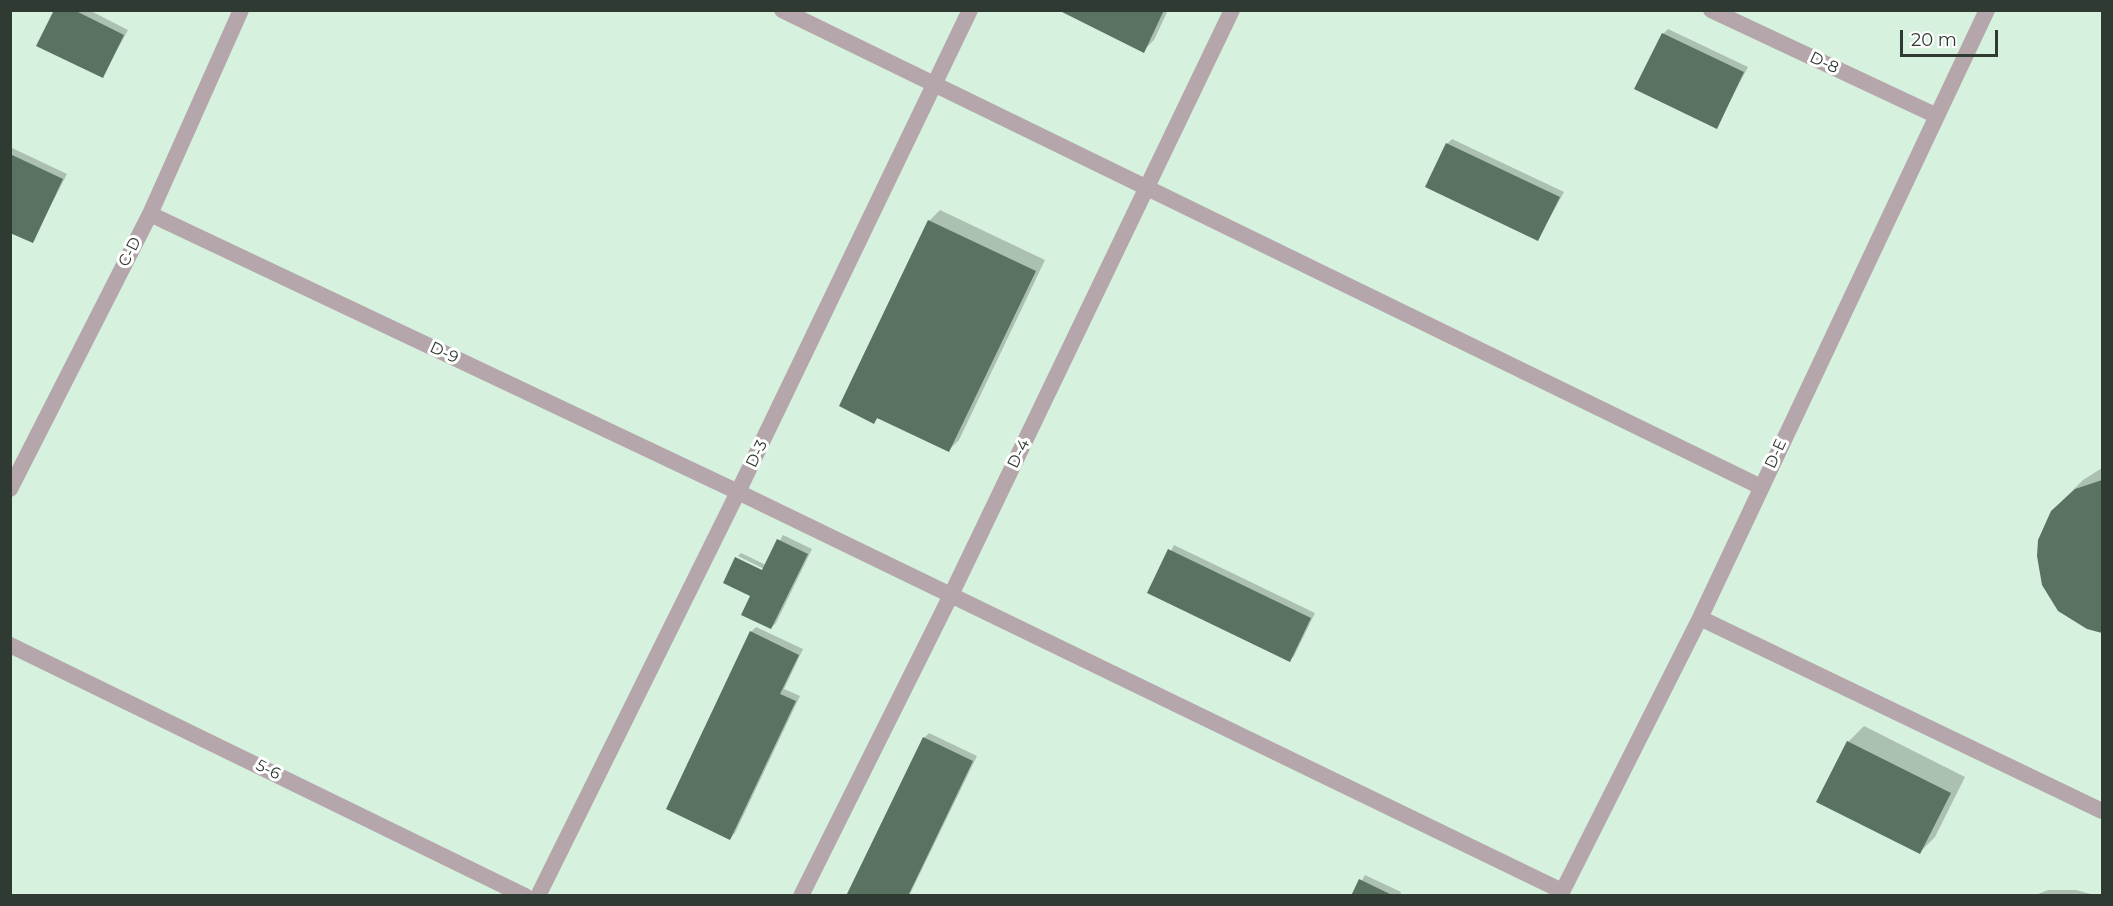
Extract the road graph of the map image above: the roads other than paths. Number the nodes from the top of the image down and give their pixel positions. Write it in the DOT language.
graph roads {
  1 [pos="241,10"];
  2 [pos="782,10"];
  3 [pos="970,10"];
  4 [pos="1232,10"];
  5 [pos="1711,10"];
  6 [pos="1988,10"];
  7 [pos="935,85"];
  8 [pos="1937,116"];
  9 [pos="1147,188"];
  10 [pos="150,214"];
  11 [pos="1761,487"];
  12 [pos="10,489"];
  13 [pos="738,492"];
  14 [pos="951,595"];
  15 [pos="1700,618"];
  16 [pos="10,645"];
  17 [pos="2103,811"];
  18 [pos="1561,893"];
  19 [pos="525,896"];
  20 [pos="538,896"];
  21 [pos="801,896"];
  1 -- 10 [label="lane, C-D"];
  2 -- 7 [label="lane"];
  3 -- 7 [label="lane, D-3"];
  4 -- 9 [label="lane, D-4"];
  5 -- 8 [label="lane, D-8"];
  6 -- 8 [label="lane, D-E"];
  7 -- 9 [label="lane"];
  7 -- 13 [label="lane, D-3"];
  8 -- 11 [label="lane, D-E"];
  9 -- 11 [label="lane"];
  9 -- 14 [label="lane, D-4"];
  10 -- 12 [label="lane, C-D"];
  10 -- 13 [label="lane, D-9"];
  11 -- 15 [label="lane, D-E"];
  13 -- 14 [label="lane, D-9"];
  13 -- 20 [label="lane, D-3"];
  14 -- 18 [label="lane, D-9"];
  14 -- 21 [label="lane, D-4"];
  15 -- 17 [label="lane"];
  15 -- 18 [label="lane, D-E"];
  16 -- 19 [label="lane, 5-6"];
}
